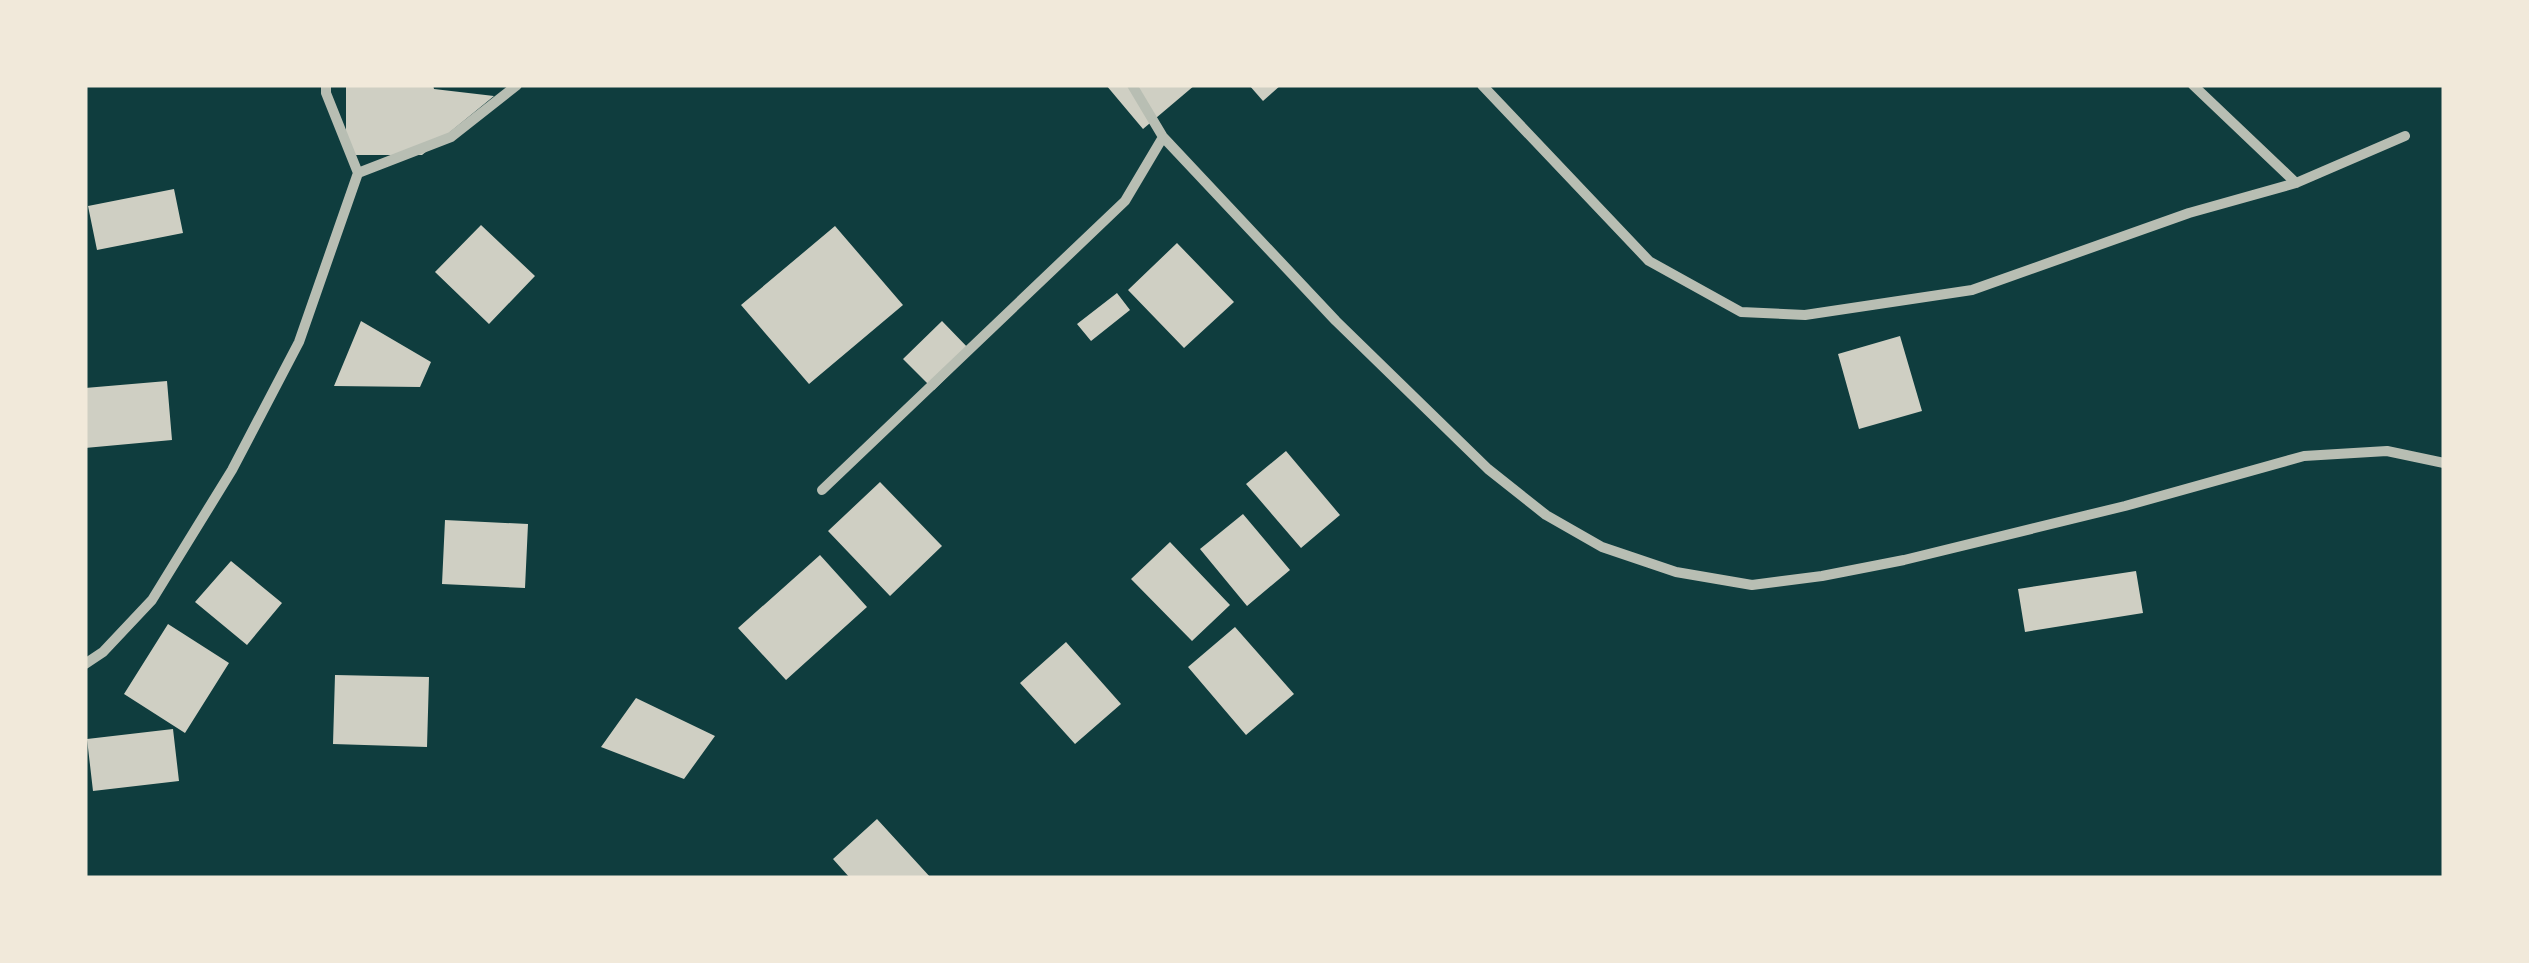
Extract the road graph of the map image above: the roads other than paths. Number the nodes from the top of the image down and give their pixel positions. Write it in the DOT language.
graph roads {
  1 [pos="326,85"];
  2 [pos="517,85"];
  3 [pos="1132,85"];
  4 [pos="1482,85"];
  5 [pos="2193,85"];
  6 [pos="2405,136"];
  7 [pos="1163,137"];
  8 [pos="358,173"];
  9 [pos="2296,184"];
  10 [pos="2444,463"];
  11 [pos="822,490"];
  12 [pos="85,664"];
  1 -- 8 [label="street"];
  2 -- 8 [label="street"];
  3 -- 7 [label="street"];
  4 -- 9 [label="street"];
  5 -- 9 [label="street"];
  6 -- 9 [label="street"];
  7 -- 10 [label="street"];
  7 -- 11 [label="street"];
  8 -- 12 [label="street"];
}
